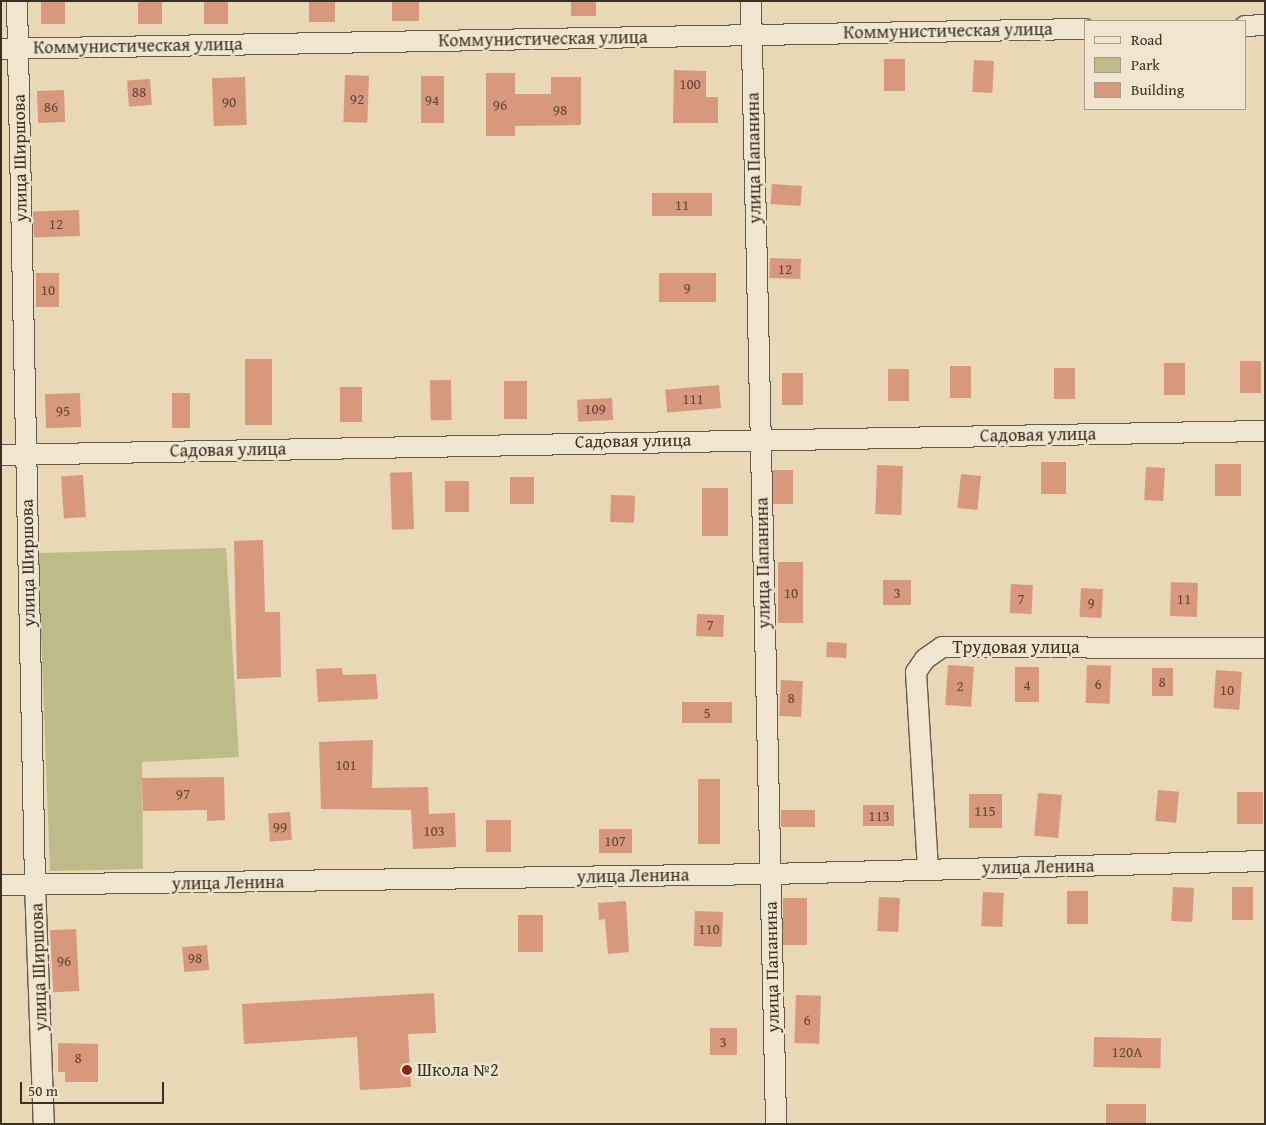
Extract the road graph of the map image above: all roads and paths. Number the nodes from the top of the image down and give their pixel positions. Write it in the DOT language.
graph roads {
  1 [pos="17,1"];
  2 [pos="751,1"];
  3 [pos="1265,25"];
  4 [pos="1246,26"];
  5 [pos="1084,29"];
  6 [pos="752,35"];
  7 [pos="10,49"];
  8 [pos="1265,430"];
  9 [pos="760,438"];
  10 [pos="25,454"];
  11 [pos="1,455"];
  12 [pos="1265,648"];
  13 [pos="1265,861"];
  14 [pos="928,869"];
  15 [pos="770,874"];
  16 [pos="35,884"];
  17 [pos="1,885"];
  18 [pos="44,1124"];
  19 [pos="776,1124"];
  1 -- 7 [label="street, улица Ширшова"];
  2 -- 6 [label="street, улица Папанина"];
  3 -- 4 [label="street"];
  5 -- 6 [label="street, Коммунистическая улица"];
  6 -- 7 [label="street, Коммунистическая улица"];
  6 -- 9 [label="street, улица Папанина"];
  7 -- 10 [label="street, улица Ширшова"];
  8 -- 9 [label="street, Садовая улица"];
  9 -- 10 [label="street, Садовая улица"];
  9 -- 15 [label="street, улица Папанина"];
  10 -- 11 [label="street, Садовая улица"];
  10 -- 16 [label="street, улица Ширшова"];
  12 -- 14 [label="street, Трудовая улица"];
  13 -- 14 [label="street, улица Ленина"];
  14 -- 15 [label="street, улица Ленина"];
  15 -- 16 [label="street, улица Ленина"];
  15 -- 19 [label="street, улица Папанина"];
  16 -- 17 [label="street, улица Ленина"];
  16 -- 18 [label="street, улица Ширшова"];
}
